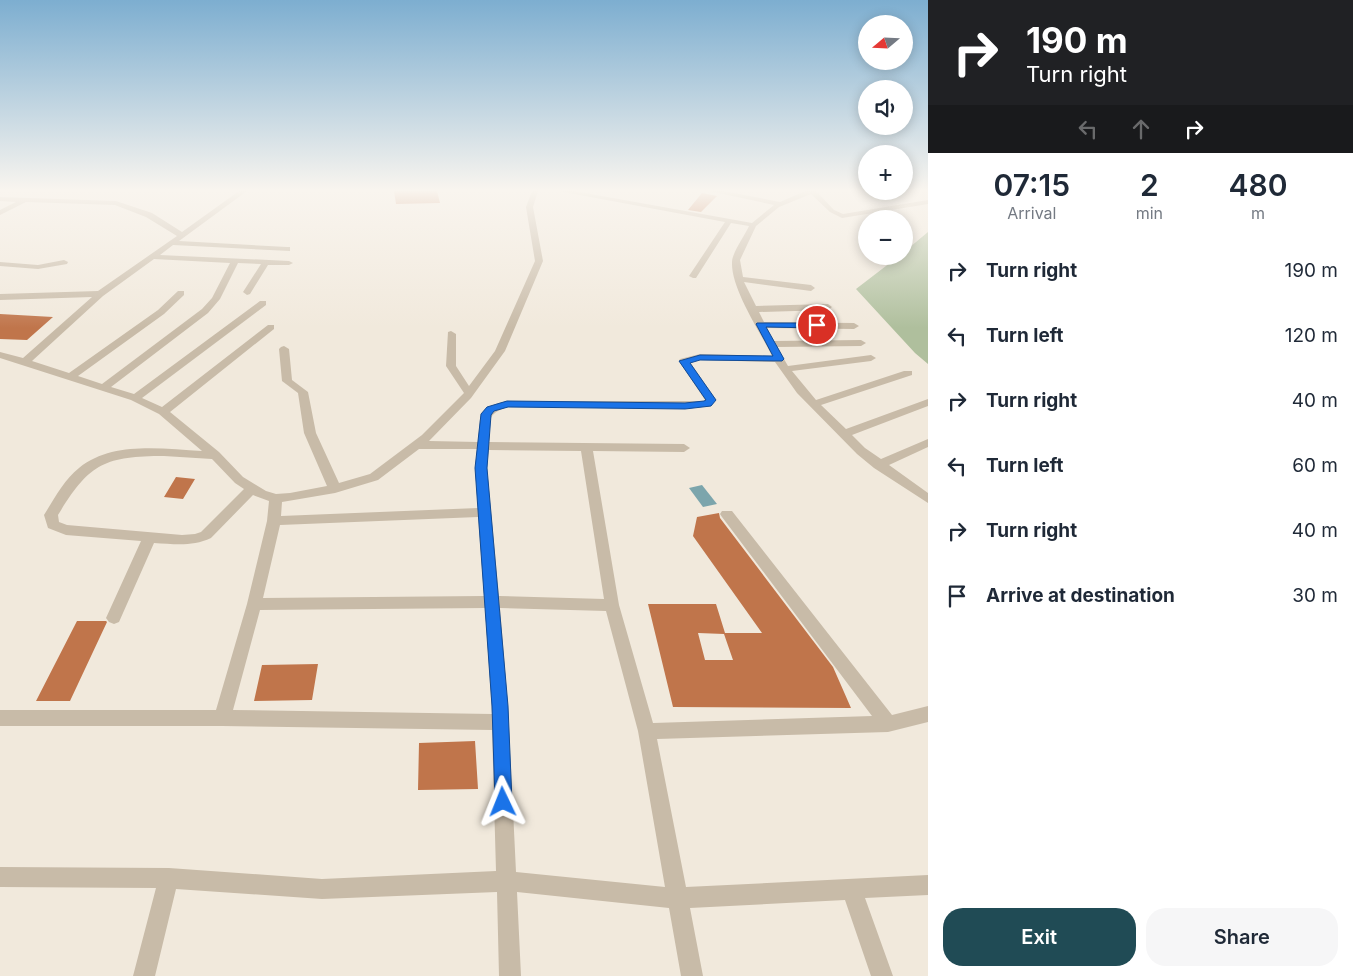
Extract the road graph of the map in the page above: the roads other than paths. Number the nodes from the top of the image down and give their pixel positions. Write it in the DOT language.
graph roads {
  1 [pos="179,237"];
  2 [pos="536,237"];
  3 [pos="719,237"];
  4 [pos="747,237"];
  5 [pos="171,243"];
  6 [pos="286,250"];
  7 [pos="153,257"];
  8 [pos="234,261"];
  9 [pos="64,262"];
  10 [pos="266,262"];
  11 [pos="289,263"];
  12 [pos="0,264"];
  13 [pos="12,265"];
  14 [pos="0,275"];
  15 [pos="693,276"];
  16 [pos="739,279"];
  17 [pos="811,288"];
  18 [pos="248,292"];
  19 [pos="181,293"];
  20 [pos="100,294"];
  21 [pos="0,297"];
  22 [pos="263,303"];
  23 [pos="828,307"];
  24 [pos="752,309"];
  25 [pos="760,324"];
  26 [pos="854,326"];
  27 [pos="271,327"];
  28 [pos="451,334"];
  29 [pos="861,343"];
  30 [pos="771,344"];
  31 [pos="284,349"];
  32 [pos="0,355"];
  33 [pos="871,358"];
  34 [pos="25,362"];
  35 [pos="782,364"];
  36 [pos="908,373"];
  37 [pos="70,377"];
  38 [pos="103,388"];
  39 [pos="469,393"];
  40 [pos="135,398"];
  41 [pos="928,402"];
  42 [pos="814,404"];
  43 [pos="163,412"];
  44 [pos="844,434"];
  45 [pos="928,443"];
  46 [pos="417,445"];
  47 [pos="482,445"];
  48 [pos="586,446"];
  49 [pos="684,448"];
  50 [pos="215,455"];
  51 [pos="878,465"];
  52 [pos="251,489"];
  53 [pos="335,490"];
  54 [pos="276,498"];
  55 [pos="928,499"];
  56 [pos="486,512"];
  57 [pos="727,514"];
  58 [pos="274,521"];
  59 [pos="150,537"];
  60 [pos="492,602"];
  61 [pos="254,604"];
  62 [pos="612,605"];
  63 [pos="114,618"];
  64 [pos="928,714"];
  65 [pos="0,718"];
  66 [pos="222,718"];
  67 [pos="500,722"];
  68 [pos="888,724"];
  69 [pos="647,731"];
  70 [pos="0,876"];
  71 [pos="169,878"];
  72 [pos="506,881"];
  73 [pos="928,885"];
  74 [pos="851,888"];
  75 [pos="676,898"];
  76 [pos="144,976"];
  77 [pos="510,976"];
  78 [pos="692,976"];
  79 [pos="882,976"];
  1 -- 5 [label="street"];
  2 -- 39 [label="street"];
  3 -- 15 [label="street"];
  4 -- 16 [label="street"];
  5 -- 6 [label="street"];
  5 -- 7 [label="street"];
  7 -- 8 [label="street"];
  7 -- 20 [label="street"];
  8 -- 10 [label="street"];
  8 -- 38 [label="street"];
  9 -- 13 [label="street"];
  10 -- 11 [label="street"];
  10 -- 18 [label="street"];
  12 -- 13 [label="street"];
  13 -- 14 [label="street"];
  16 -- 17 [label="street"];
  16 -- 24 [label="street"];
  19 -- 37 [label="street"];
  20 -- 21 [label="street"];
  20 -- 34 [label="street"];
  22 -- 40 [label="street"];
  23 -- 24 [label="street"];
  24 -- 25 [label="street"];
  25 -- 26 [label="street"];
  25 -- 30 [label="street"];
  27 -- 43 [label="street"];
  28 -- 39 [label="street"];
  29 -- 30 [label="street"];
  30 -- 35 [label="street"];
  31 -- 53 [label="street"];
  32 -- 34 [label="street"];
  33 -- 35 [label="street"];
  34 -- 37 [label="street"];
  35 -- 42 [label="street"];
  35 -- 47 [label="street"];
  36 -- 42 [label="street"];
  37 -- 38 [label="street"];
  38 -- 40 [label="street"];
  39 -- 46 [label="street"];
  40 -- 43 [label="street"];
  41 -- 44 [label="street"];
  42 -- 44 [label="street"];
  43 -- 50 [label="street"];
  44 -- 51 [label="street"];
  45 -- 51 [label="street"];
  46 -- 47 [label="street"];
  46 -- 53 [label="street"];
  47 -- 48 [label="street"];
  47 -- 56 [label="street"];
  48 -- 49 [label="street"];
  48 -- 62 [label="street"];
  50 -- 52 [label="street"];
  50 -- 59 [label="street"];
  51 -- 55 [label="street"];
  52 -- 54 [label="street"];
  52 -- 59 [label="street"];
  53 -- 54 [label="street"];
  54 -- 58 [label="street"];
  56 -- 58 [label="street"];
  56 -- 60 [label="street"];
  57 -- 68 [label="street"];
  58 -- 61 [label="street"];
  59 -- 63 [label="street"];
  60 -- 61 [label="street"];
  60 -- 62 [label="street"];
  60 -- 67 [label="street"];
  61 -- 66 [label="street"];
  62 -- 69 [label="street"];
  64 -- 68 [label="street"];
  65 -- 66 [label="street"];
  66 -- 67 [label="street"];
  67 -- 72 [label="street"];
  68 -- 69 [label="street"];
  69 -- 75 [label="street"];
  70 -- 71 [label="street"];
  71 -- 72 [label="street"];
  71 -- 76 [label="street"];
  72 -- 75 [label="street"];
  72 -- 77 [label="street"];
  73 -- 74 [label="street"];
  74 -- 75 [label="street"];
  74 -- 79 [label="street"];
  75 -- 78 [label="street"];
}
